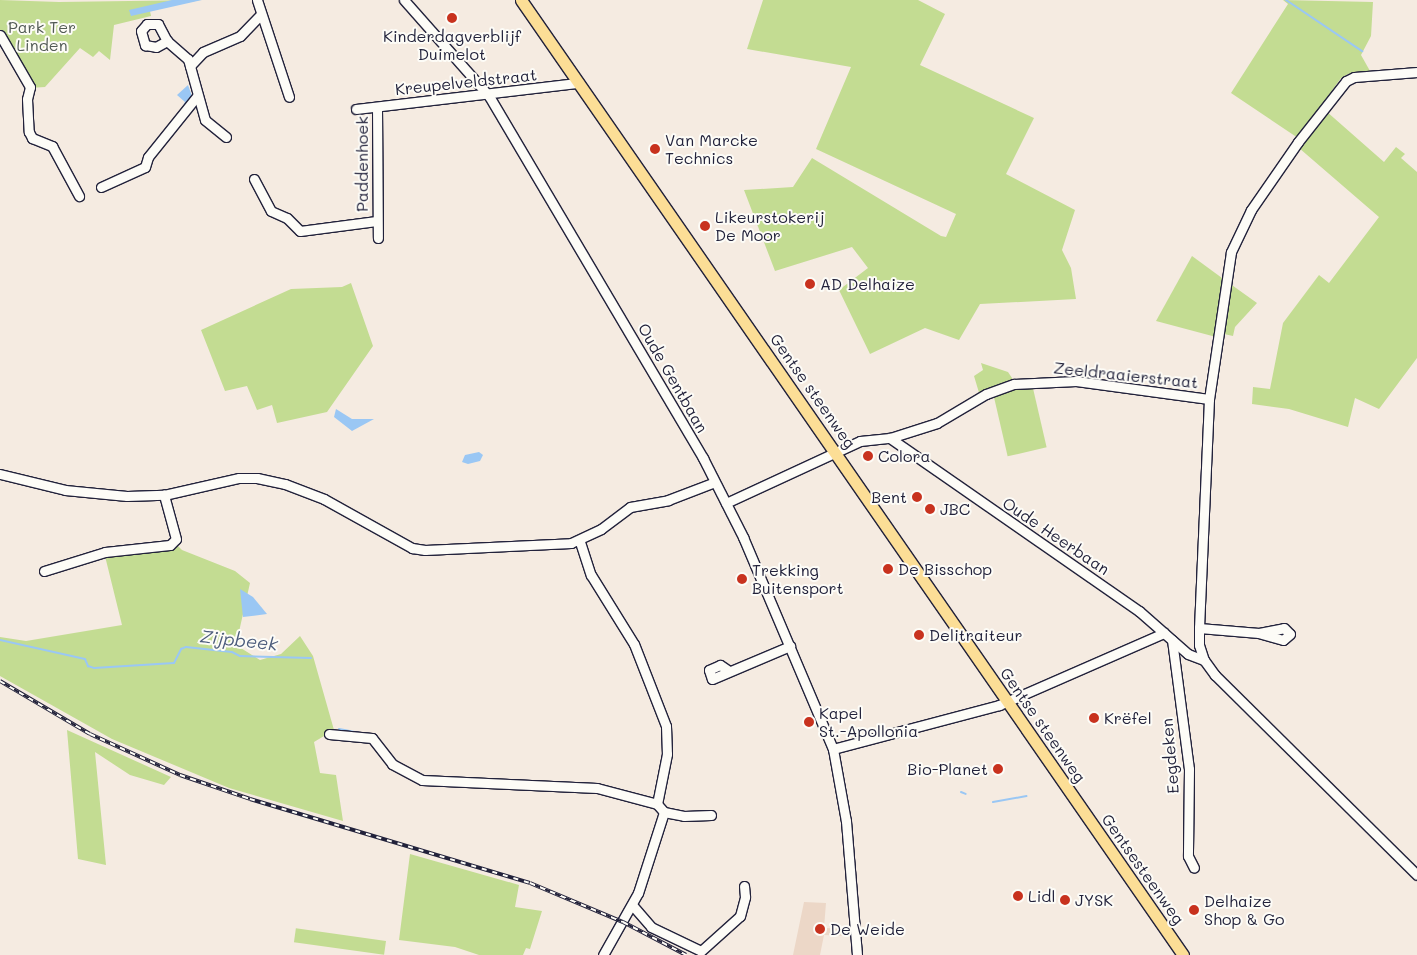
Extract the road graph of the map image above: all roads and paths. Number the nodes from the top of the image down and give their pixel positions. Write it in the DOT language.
graph roads {
  1 [pos="256,0"];
  2 [pos="404,0"];
  3 [pos="521,0"];
  4 [pos="261,14"];
  5 [pos="0,35"];
  6 [pos="167,41"];
  7 [pos="190,66"];
  8 [pos="1417,72"];
  9 [pos="578,83"];
  10 [pos="197,96"];
  11 [pos="489,96"];
  12 [pos="289,97"];
  13 [pos="377,107"];
  14 [pos="356,109"];
  15 [pos="226,138"];
  16 [pos="254,179"];
  17 [pos="101,187"];
  18 [pos="79,196"];
  19 [pos="376,221"];
  20 [pos="378,238"];
  21 [pos="1209,399"];
  22 [pos="890,438"];
  23 [pos="836,451"];
  24 [pos="0,474"];
  25 [pos="715,482"];
  26 [pos="164,495"];
  27 [pos="726,503"];
  28 [pos="580,542"];
  29 [pos="44,571"];
  30 [pos="1199,628"];
  31 [pos="1164,633"];
  32 [pos="1259,633"];
  33 [pos="1172,640"];
  34 [pos="790,646"];
  35 [pos="1204,660"];
  36 [pos="730,671"];
  37 [pos="1006,702"];
  38 [pos="333,733"];
  39 [pos="833,750"];
  40 [pos="1077,802"];
  41 [pos="657,804"];
  42 [pos="664,812"];
  43 [pos="711,815"];
  44 [pos="1194,868"];
  45 [pos="1417,875"];
  46 [pos="744,886"];
  47 [pos="633,906"];
  48 [pos="1176,945"];
  49 [pos="603,955"];
  50 [pos="858,955"];
  51 [pos="1183,955"];
  52 [pos="1190,955"];
  1 -- 4 [label="street"];
  2 -- 11 [label="street, Oude Gentbaan"];
  3 -- 9 [label="main road, Gentse steenweg"];
  4 -- 7 [label="street"];
  4 -- 12 [label="street"];
  5 -- 18 [label="street"];
  6 -- 7 [label="street"];
  7 -- 10 [label="street"];
  8 -- 21 [label="street, Zeeldraaierstraat"];
  9 -- 11 [label="street, Kreupelveldstraat"];
  9 -- 23 [label="main road, Gentse steenweg"];
  10 -- 15 [label="street"];
  10 -- 17 [label="street"];
  11 -- 13 [label="street, Kreupelveldstraat"];
  11 -- 25 [label="street, Oude Gentbaan"];
  13 -- 14 [label="street, Kreupelveldstraat"];
  13 -- 19 [label="street, Paddenhoek"];
  16 -- 19 [label="street, Paddenhoek"];
  19 -- 20 [label="street, Paddenhoek"];
  21 -- 22 [label="street, Zeeldraaierstraat"];
  21 -- 30 [label="street"];
  22 -- 23 [label="street, Zeeldraaierstraat"];
  22 -- 31 [label="street, Oude Heerbaan"];
  23 -- 27 [label="street, Zeeldraaierstraat"];
  23 -- 37 [label="main road, Gentse steenweg"];
  24 -- 26 [label="street"];
  25 -- 27 [label="street, Oude Gentbaan"];
  25 -- 28 [label="street"];
  26 -- 28 [label="street"];
  26 -- 29 [label="street"];
  27 -- 34 [label="street, Oude Gentbaan"];
  28 -- 41 [label="street"];
  30 -- 32 [label="street"];
  30 -- 35 [label="street"];
  31 -- 33 [label="street, Oude Heerbaan"];
  31 -- 37 [label="street"];
  33 -- 35 [label="street, Oude Heerbaan"];
  33 -- 44 [label="street, Eegdeken"];
  34 -- 36 [label="street"];
  34 -- 39 [label="street, Oude Gentbaan"];
  35 -- 45 [label="street, Oude Heerbaan"];
  37 -- 39 [label="street"];
  37 -- 40 [label="main road, Gentse steenweg"];
  38 -- 41 [label="street"];
  39 -- 50 [label="street, Oude Gentbaan"];
  40 -- 48 [label="main road, Gentsesteenweg"];
  41 -- 42 [label="street"];
  42 -- 43 [label="street"];
  42 -- 47 [label="street"];
  46 -- 47 [label="street"];
  47 -- 49 [label="street"];
  48 -- 51 [label="main road, Gentsesteenweg"];
  48 -- 52 [label="main road"];
}
